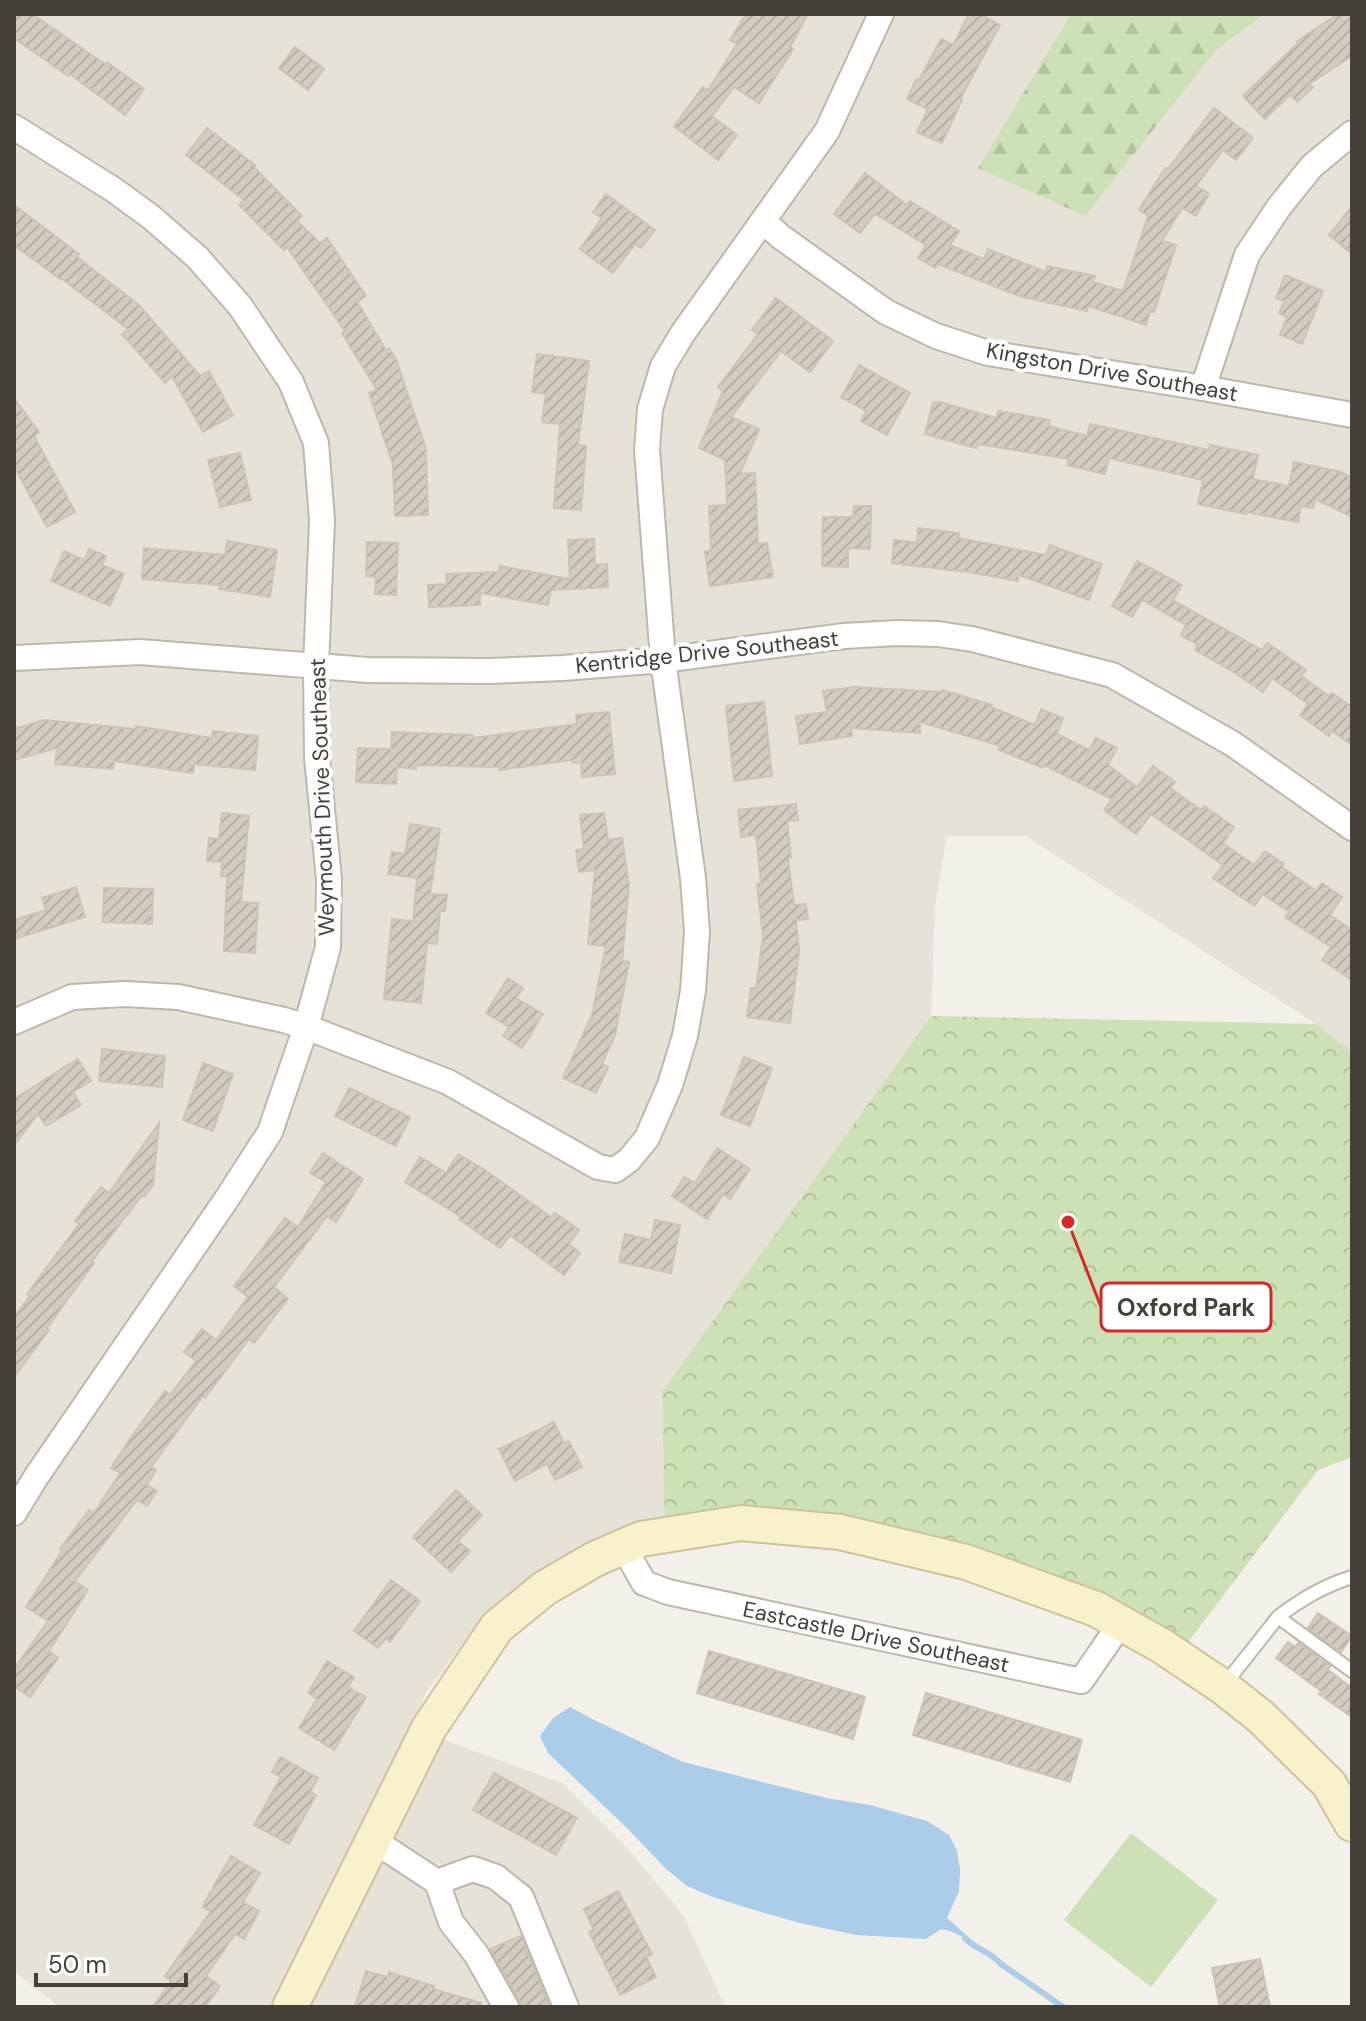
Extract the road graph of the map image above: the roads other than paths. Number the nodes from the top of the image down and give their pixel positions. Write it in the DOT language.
graph roads {
  1 [pos="881,14"];
  2 [pos="14,127"];
  3 [pos="1352,133"];
  4 [pos="763,221"];
  5 [pos="1203,388"];
  6 [pos="1352,415"];
  7 [pos="14,658"];
  8 [pos="663,660"];
  9 [pos="316,666"];
  10 [pos="1352,828"];
  11 [pos="14,1022"];
  12 [pos="306,1027"];
  13 [pos="14,1513"];
  14 [pos="623,1546"];
  15 [pos="1352,1577"];
  16 [pos="1278,1617"];
  17 [pos="1121,1623"];
  18 [pos="1352,1671"];
  19 [pos="1223,1687"];
  20 [pos="1352,1824"];
  21 [pos="373,1840"];
  22 [pos="437,1882"];
  23 [pos="290,2007"];
  24 [pos="506,2007"];
  25 [pos="566,2007"];
  1 -- 4 [label="street"];
  2 -- 9 [label="street, Weymouth Drive Southeast"];
  3 -- 5 [label="street"];
  4 -- 5 [label="street, Kingston Drive Southeast"];
  4 -- 8 [label="street"];
  5 -- 6 [label="street, Kingston Drive Southeast"];
  7 -- 9 [label="street, Kentridge Drive Southeast"];
  8 -- 9 [label="street, Kentridge Drive Southeast"];
  8 -- 10 [label="street, Kentridge Drive Southeast"];
  8 -- 12 [label="street"];
  9 -- 12 [label="street, Weymouth Drive Southeast"];
  11 -- 12 [label="street"];
  12 -- 13 [label="street, Weymouth Drive Southeast"];
  14 -- 17 [label="street"];
  14 -- 17 [label="street, Eastcastle Drive Southeast"];
  14 -- 21 [label="street"];
  15 -- 16 [label="lane"];
  16 -- 18 [label="lane"];
  16 -- 19 [label="lane"];
  17 -- 19 [label="street"];
  19 -- 20 [label="street"];
  21 -- 22 [label="street"];
  21 -- 23 [label="street"];
  22 -- 24 [label="street"];
  22 -- 25 [label="street"];
}
